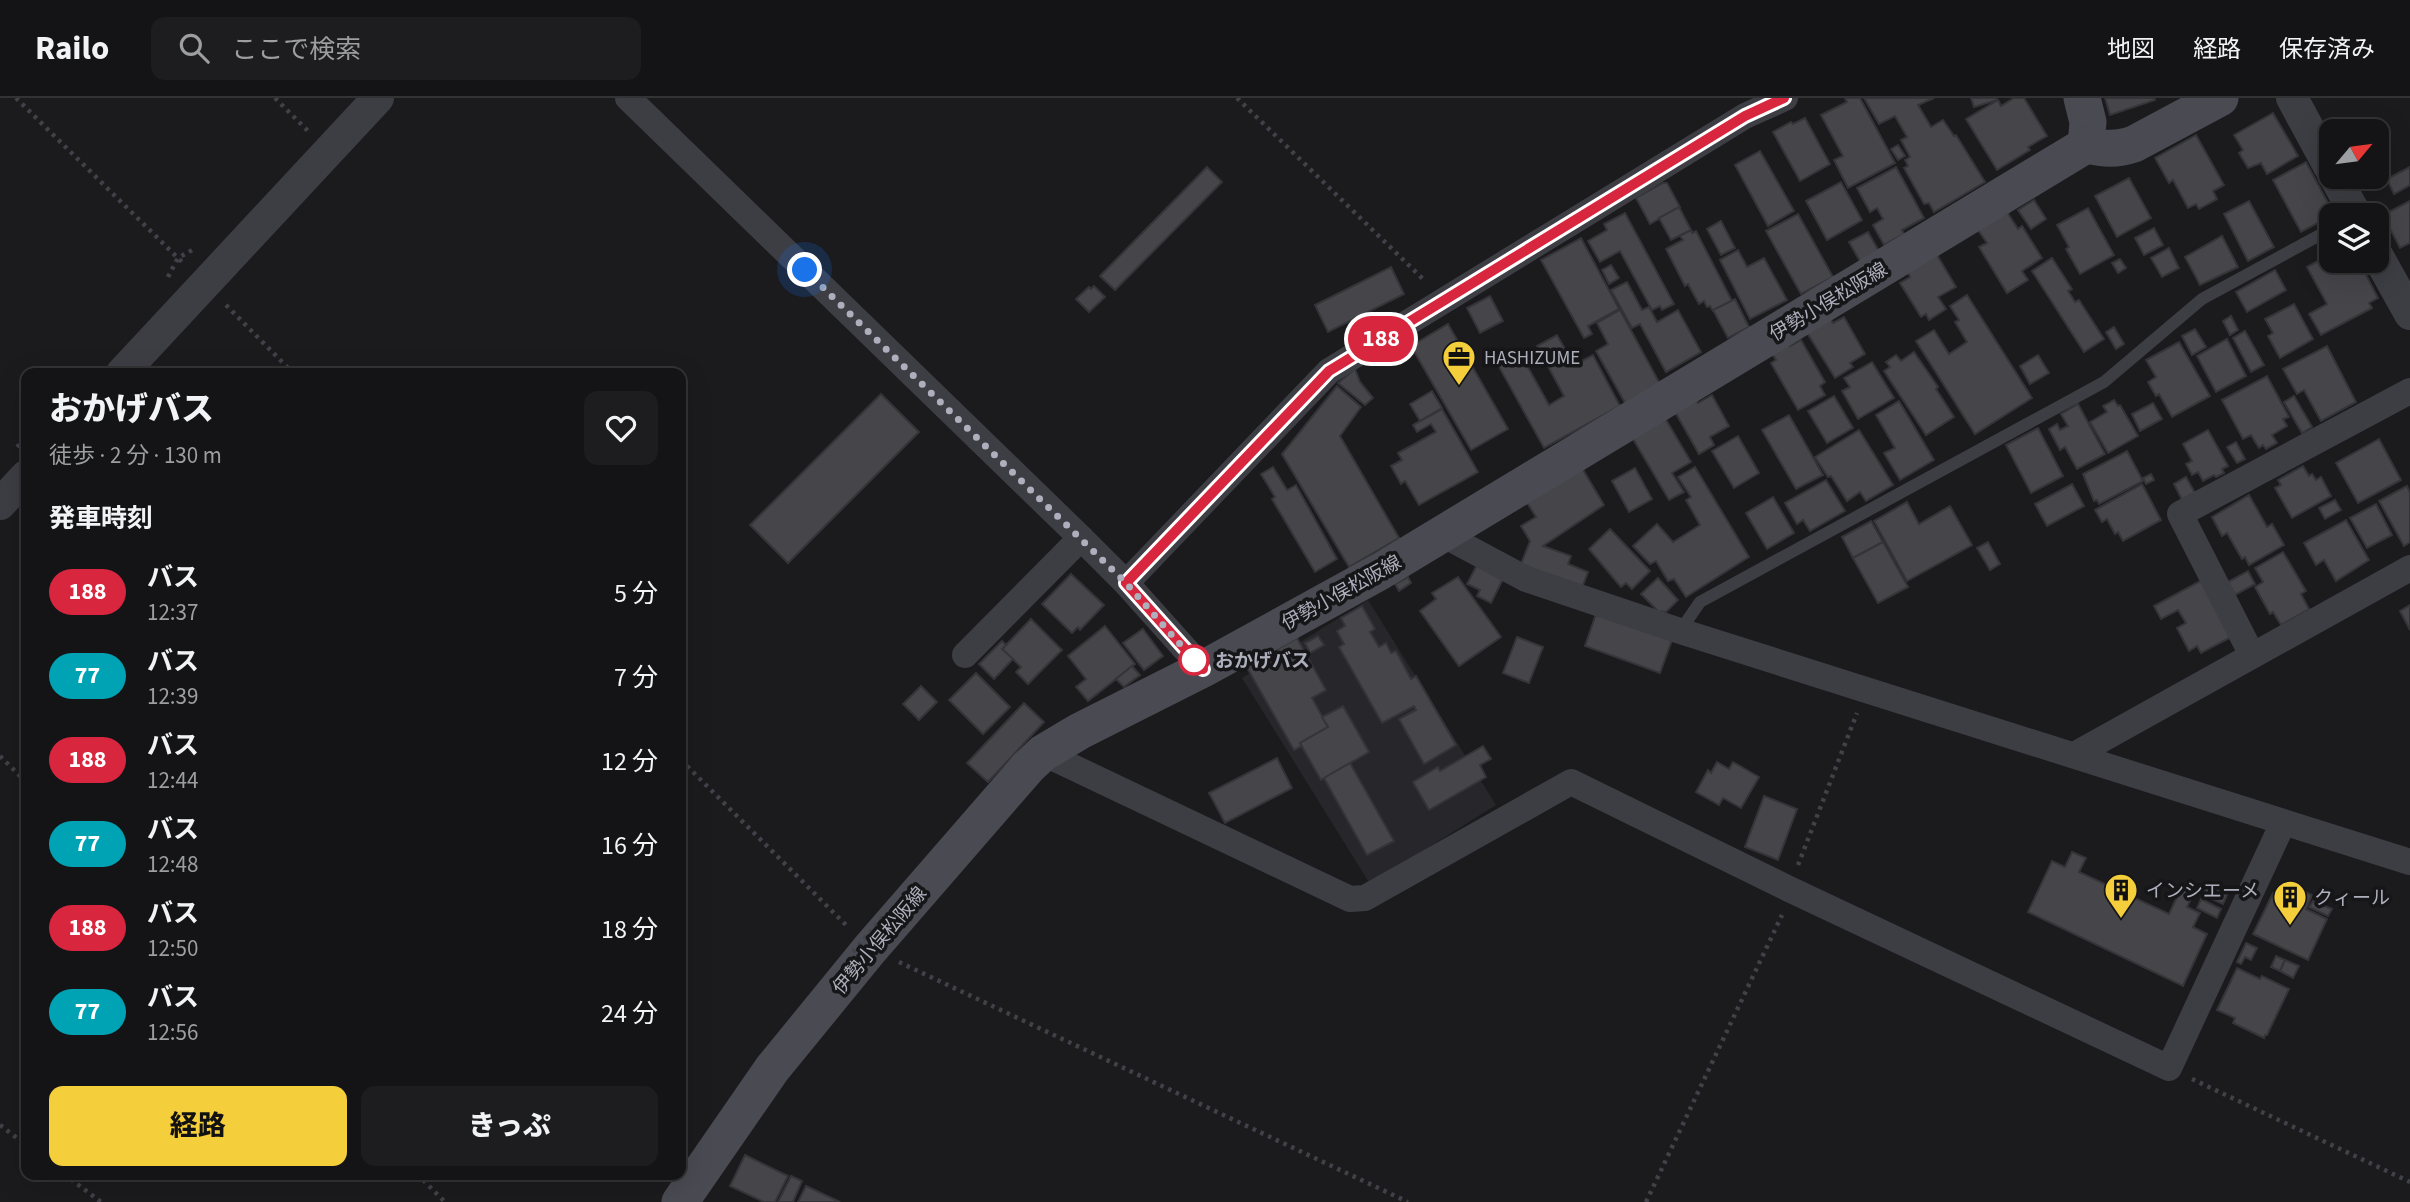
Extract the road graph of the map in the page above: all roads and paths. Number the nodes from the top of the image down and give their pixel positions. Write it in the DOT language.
graph roads {
  1 [pos="16,98"];
  2 [pos="275,98"];
  3 [pos="378,98"];
  4 [pos="628,98"];
  5 [pos="1237,98"];
  6 [pos="1784,98"];
  7 [pos="2082,98"];
  8 [pos="2220,98"];
  9 [pos="2292,98"];
  10 [pos="305,128"];
  11 [pos="2086,145"];
  12 [pos="2319,148"];
  13 [pos="2319,236"];
  14 [pos="2387,273"];
  15 [pos="205,284"];
  16 [pos="1444,300"];
  17 [pos="2410,314"];
  18 [pos="127,368"];
  19 [pos="288,368"];
  20 [pos="2410,390"];
  21 [pos="21,481"];
  22 [pos="0,504"];
  23 [pos="1442,534"];
  24 [pos="1081,538"];
  25 [pos="2410,568"];
  26 [pos="1126,583"];
  27 [pos="1680,631"];
  28 [pos="2252,655"];
  29 [pos="965,656"];
  30 [pos="1203,669"];
  31 [pos="1867,690"];
  32 [pos="1043,753"];
  33 [pos="2074,755"];
  34 [pos="0,756"];
  35 [pos="686,765"];
  36 [pos="21,777"];
  37 [pos="2283,824"];
  38 [pos="2410,862"];
  39 [pos="1791,890"];
  40 [pos="884,916"];
  41 [pos="859,943"];
  42 [pos="2169,1068"];
  43 [pos="0,1125"];
  44 [pos="21,1141"];
  45 [pos="72,1180"];
  46 [pos="423,1180"];
  47 [pos="2410,1182"];
  48 [pos="682,1201"];
  49 [pos="101,1202"];
  50 [pos="445,1202"];
  51 [pos="1408,1202"];
  52 [pos="1646,1202"];
  1 -- 15 [label="path"];
  2 -- 10 [label="path"];
  3 -- 15 [label="street"];
  4 -- 24 [label="street"];
  5 -- 16 [label="path"];
  6 -- 16 [label="street"];
  7 -- 11 [label="main road"];
  8 -- 11 [label="main road"];
  9 -- 12 [label="street"];
  11 -- 23 [label="main road, 伊勢小俣松阪線"];
  13 -- 27 [label="lane"];
  14 -- 17 [label="street"];
  15 -- 18 [label="street"];
  15 -- 19 [label="path"];
  16 -- 26 [label="street"];
  20 -- 28 [label="street"];
  21 -- 22 [label="street"];
  23 -- 27 [label="street"];
  23 -- 30 [label="main road, 伊勢小俣松阪線"];
  24 -- 26 [label="street"];
  24 -- 29 [label="street"];
  25 -- 28 [label="street"];
  26 -- 30 [label="street"];
  27 -- 31 [label="street"];
  28 -- 33 [label="street"];
  30 -- 32 [label="main road, 伊勢小俣松阪線"];
  31 -- 33 [label="street"];
  31 -- 39 [label="path"];
  32 -- 39 [label="street"];
  32 -- 41 [label="main road, 伊勢小俣松阪線"];
  33 -- 37 [label="street"];
  34 -- 36 [label="path"];
  35 -- 41 [label="path"];
  37 -- 38 [label="street"];
  37 -- 42 [label="street"];
  39 -- 42 [label="street"];
  39 -- 52 [label="path"];
  40 -- 41 [label="path, bridge"];
  41 -- 48 [label="main road, 伊勢小俣松阪線"];
  41 -- 51 [label="path"];
  42 -- 47 [label="path"];
  43 -- 44 [label="path"];
  45 -- 49 [label="path"];
  46 -- 50 [label="path"];
}
